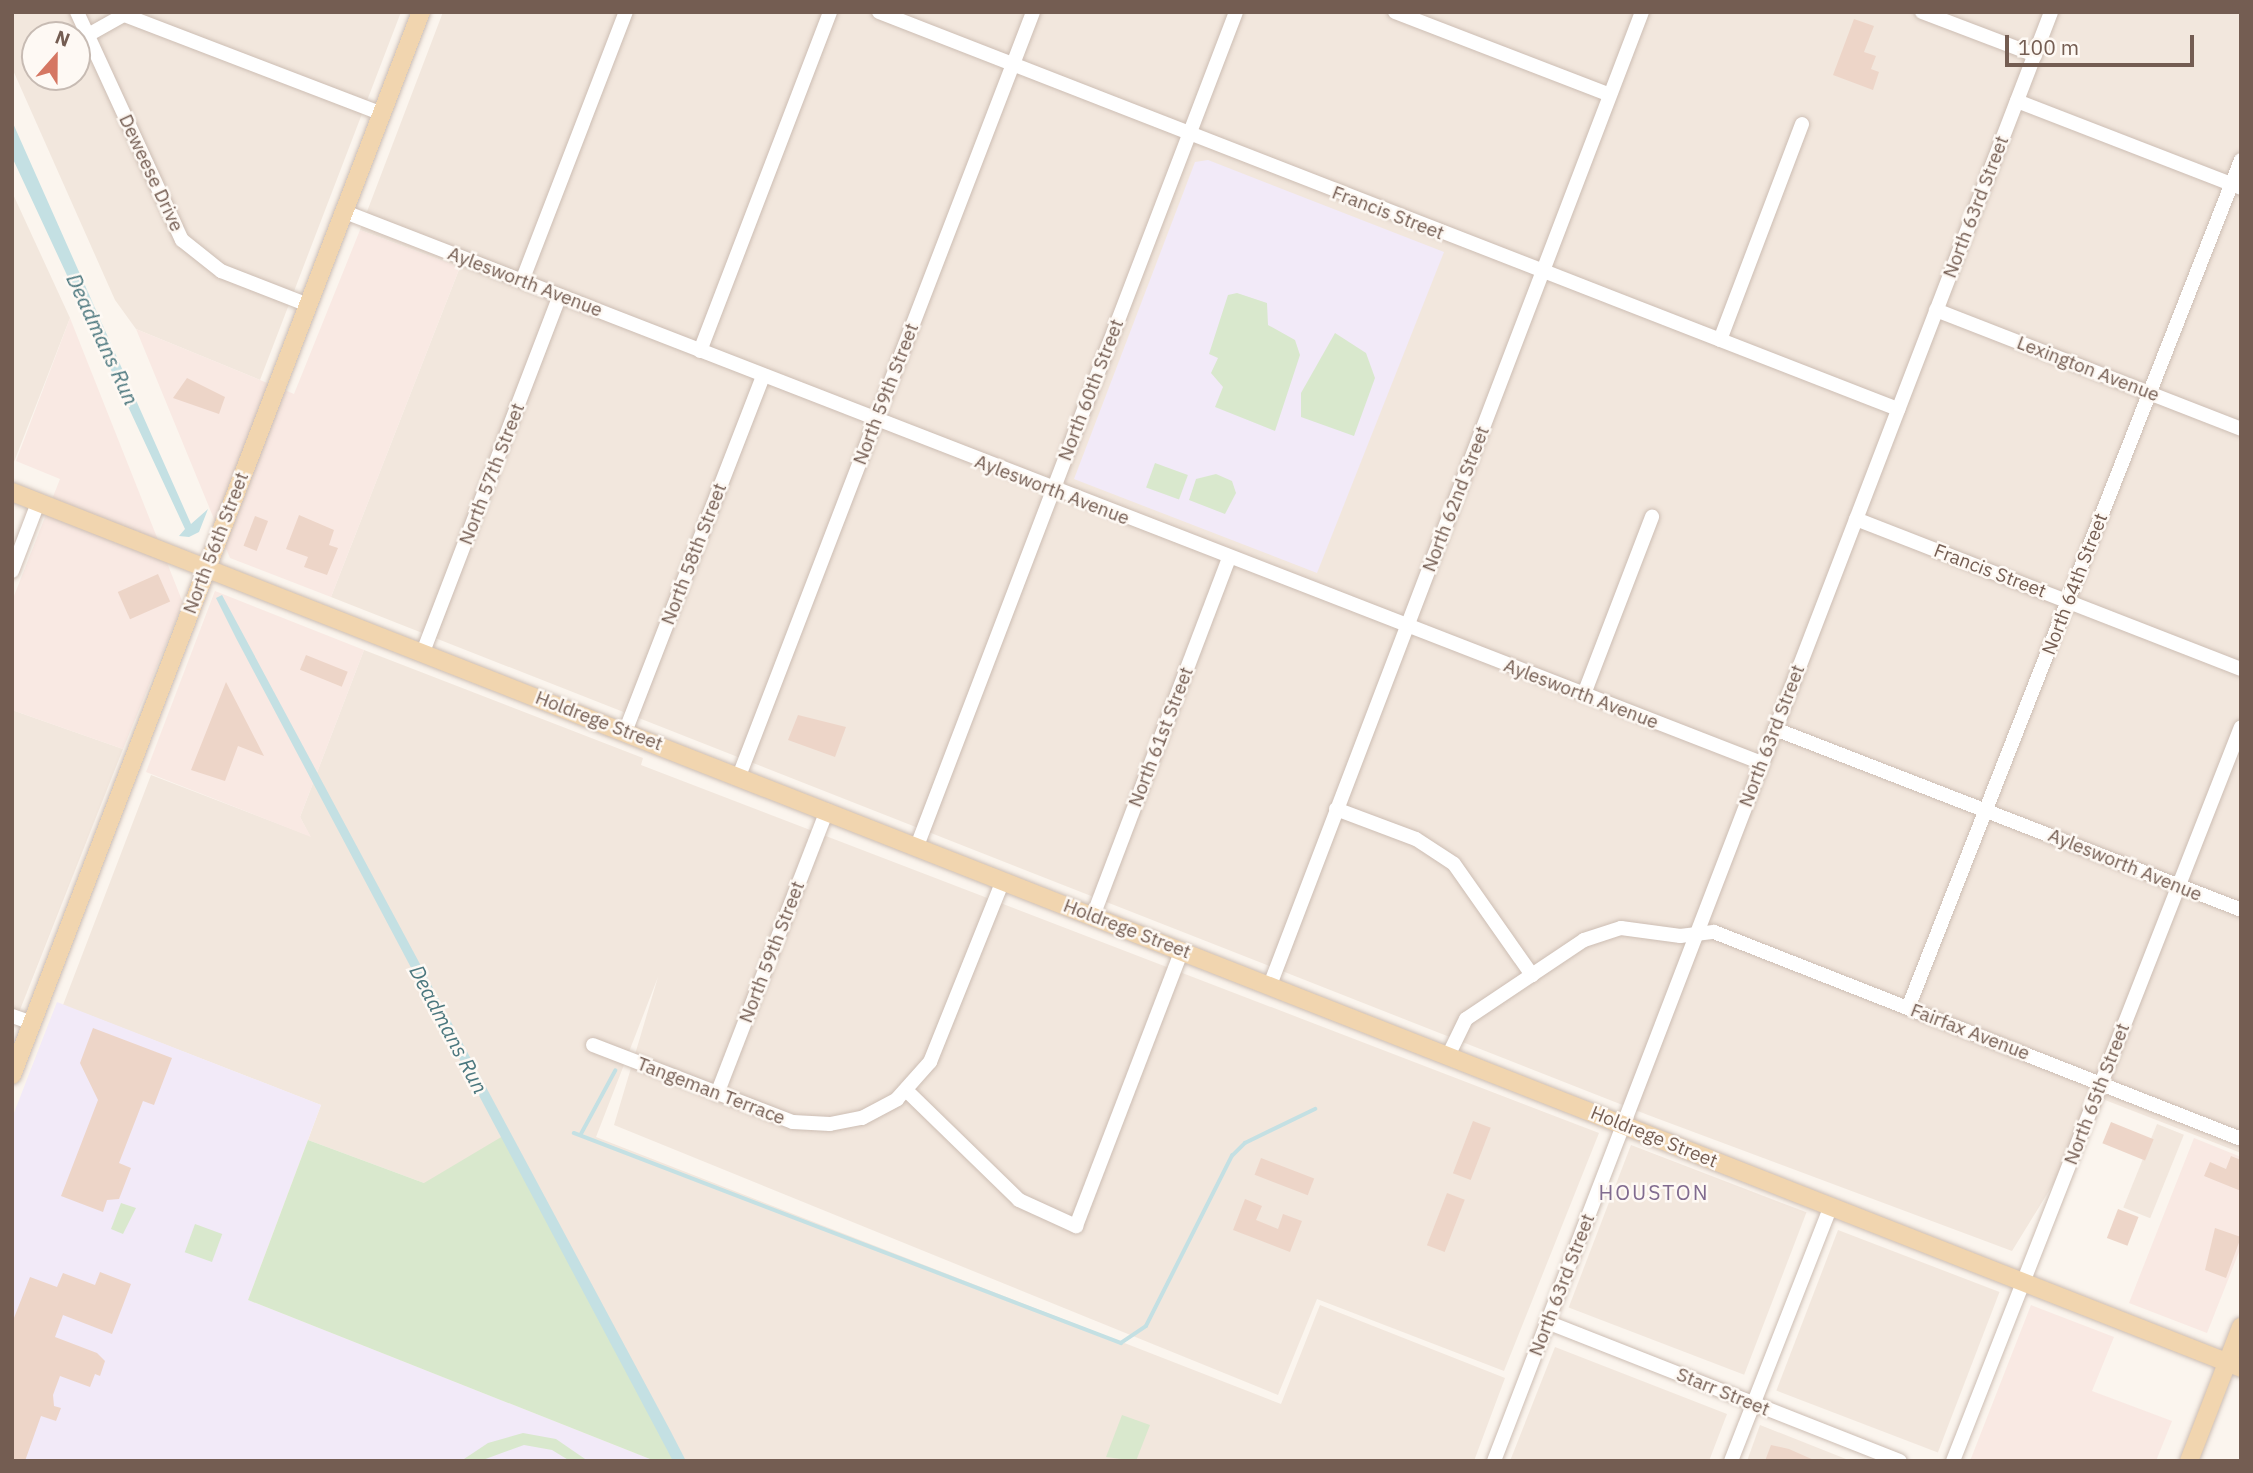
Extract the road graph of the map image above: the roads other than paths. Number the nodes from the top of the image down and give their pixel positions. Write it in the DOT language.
graph roads {
  1 [pos="421,12"];
  2 [pos="626,12"];
  3 [pos="830,12"];
  4 [pos="879,12"];
  5 [pos="1033,12"];
  6 [pos="1236,12"];
  7 [pos="1395,12"];
  8 [pos="1642,12"];
  9 [pos="1923,12"];
  10 [pos="2051,12"];
  11 [pos="128,14"];
  12 [pos="91,33"];
  13 [pos="91,42"];
  14 [pos="2035,55"];
  15 [pos="1012,65"];
  16 [pos="1610,95"];
  17 [pos="2017,101"];
  18 [pos="382,114"];
  19 [pos="1802,124"];
  20 [pos="1189,135"];
  21 [pos="2241,160"];
  22 [pos="2236,187"];
  23 [pos="345,212"];
  24 [pos="1543,272"];
  25 [pos="522,281"];
  26 [pos="560,296"];
  27 [pos="309,305"];
  28 [pos="1936,310"];
  29 [pos="1720,340"];
  30 [pos="700,351"];
  31 [pos="763,376"];
  32 [pos="2149,393"];
  33 [pos="1898,410"];
  34 [pos="876,421"];
  35 [pos="2241,429"];
  36 [pos="1053,490"];
  37 [pos="12,492"];
  38 [pos="38,503"];
  39 [pos="1651,517"];
  40 [pos="1856,520"];
  41 [pos="1229,558"];
  42 [pos="207,567"];
  43 [pos="12,571"];
  44 [pos="2068,602"];
  45 [pos="1407,626"];
  46 [pos="423,652"];
  47 [pos="2241,669"];
  48 [pos="1584,694"];
  49 [pos="2241,727"];
  50 [pos="1775,729"];
  51 [pos="625,732"];
  52 [pos="1762,763"];
  53 [pos="739,776"];
  54 [pos="1336,808"];
  55 [pos="1986,810"];
  56 [pos="827,811"];
  57 [pos="917,846"];
  58 [pos="1003,880"];
  59 [pos="2179,886"];
  60 [pos="2241,911"];
  61 [pos="1093,916"];
  62 [pos="1698,933"];
  63 [pos="1182,950"];
  64 [pos="1532,975"];
  65 [pos="1270,985"];
  66 [pos="1908,1008"];
  67 [pos="12,1016"];
  68 [pos="32,1023"];
  69 [pos="593,1045"];
  70 [pos="1447,1056"];
  71 [pos="12,1074"];
  72 [pos="2101,1084"];
  73 [pos="906,1091"];
  74 [pos="718,1094"];
  75 [pos="1624,1125"];
  76 [pos="2241,1139"];
  77 [pos="1831,1206"];
  78 [pos="2024,1282"];
  79 [pos="1548,1322"];
  80 [pos="2241,1327"];
  81 [pos="2234,1365"];
  82 [pos="1753,1404"];
  83 [pos="1494,1461"];
  84 [pos="1731,1461"];
  85 [pos="1900,1461"];
  86 [pos="1953,1461"];
  87 [pos="2189,1461"];
  1 -- 18 [label="main road, North 56th Street"];
  2 -- 25 [label="street"];
  3 -- 30 [label="street"];
  4 -- 15 [label="street, Francis Street"];
  5 -- 15 [label="street, North 59th Street"];
  6 -- 20 [label="street, North 60th Street"];
  7 -- 16 [label="street"];
  8 -- 16 [label="street, North 62nd Street"];
  9 -- 14 [label="street"];
  10 -- 14 [label="street, North 63rd Street"];
  11 -- 12 [label="street"];
  11 -- 18 [label="street"];
  13 -- 27 [label="street, Deweese Drive"];
  14 -- 17 [label="street, North 63rd Street"];
  15 -- 20 [label="street, Francis Street"];
  15 -- 34 [label="street, North 59th Street"];
  16 -- 24 [label="street, North 62nd Street"];
  17 -- 22 [label="street"];
  17 -- 28 [label="street, North 63rd Street"];
  18 -- 23 [label="main road, North 56th Street"];
  19 -- 29 [label="street"];
  20 -- 24 [label="street, Francis Street"];
  20 -- 36 [label="street, North 60th Street"];
  21 -- 22 [label="street, North 64th Street"];
  22 -- 32 [label="street, North 64th Street"];
  23 -- 25 [label="street, Aylesworth Avenue"];
  23 -- 27 [label="main road, North 56th Street"];
  24 -- 29 [label="street, Francis Street"];
  24 -- 45 [label="street, North 62nd Street"];
  25 -- 26 [label="street, Aylesworth Avenue"];
  26 -- 30 [label="street, Aylesworth Avenue"];
  26 -- 46 [label="street, North 57th Street"];
  27 -- 42 [label="main road, North 56th Street"];
  28 -- 32 [label="street, Lexington Avenue"];
  28 -- 33 [label="street, North 63rd Street"];
  29 -- 33 [label="street, Francis Street"];
  30 -- 31 [label="street, Aylesworth Avenue"];
  31 -- 34 [label="street, Aylesworth Avenue"];
  31 -- 51 [label="street, North 58th Street"];
  32 -- 35 [label="street, Lexington Avenue"];
  32 -- 44 [label="street, North 64th Street"];
  33 -- 40 [label="street, North 63rd Street"];
  34 -- 36 [label="street, Aylesworth Avenue"];
  34 -- 53 [label="street, North 59th Street"];
  36 -- 41 [label="street, Aylesworth Avenue"];
  36 -- 57 [label="street, North 60th Street"];
  37 -- 38 [label="main road, Holdrege Street"];
  38 -- 42 [label="main road, Holdrege Street"];
  38 -- 43 [label="street"];
  39 -- 48 [label="street"];
  40 -- 44 [label="street, Francis Street"];
  40 -- 50 [label="street, North 63rd Street"];
  41 -- 45 [label="street, Aylesworth Avenue"];
  41 -- 61 [label="street, North 61st Street"];
  42 -- 46 [label="main road, Holdrege Street"];
  42 -- 68 [label="main road, North 56th Street"];
  44 -- 47 [label="street, Francis Street"];
  44 -- 55 [label="street, North 64th Street"];
  45 -- 48 [label="street, Aylesworth Avenue"];
  45 -- 54 [label="street, North 62nd Street"];
  46 -- 51 [label="main road, Holdrege Street"];
  48 -- 52 [label="street, Aylesworth Avenue"];
  49 -- 59 [label="street, North 65th Street"];
  50 -- 52 [label="street, North 63rd Street"];
  50 -- 55 [label="street, Aylesworth Avenue"];
  51 -- 53 [label="main road, Holdrege Street"];
  52 -- 62 [label="street, North 63rd Street"];
  53 -- 56 [label="main road, Holdrege Street"];
  54 -- 64 [label="street"];
  54 -- 65 [label="street, North 62nd Street"];
  55 -- 59 [label="street, Aylesworth Avenue"];
  55 -- 66 [label="street, North 64th Street"];
  56 -- 57 [label="main road, Holdrege Street"];
  56 -- 74 [label="street, North 59th Street"];
  57 -- 58 [label="main road, Holdrege Street"];
  58 -- 61 [label="main road, Holdrege Street"];
  58 -- 73 [label="street"];
  59 -- 60 [label="street, Aylesworth Avenue"];
  59 -- 72 [label="street, North 65th Street"];
  61 -- 63 [label="main road, Holdrege Street"];
  62 -- 64 [label="street, Fairfax Avenue"];
  62 -- 66 [label="street, Fairfax Avenue"];
  62 -- 75 [label="street, North 63rd Street"];
  63 -- 65 [label="main road, Holdrege Street"];
  63 -- 73 [label="street"];
  64 -- 70 [label="street, Fairfax Avenue"];
  65 -- 70 [label="main road, Holdrege Street"];
  66 -- 72 [label="street, Fairfax Avenue"];
  67 -- 68 [label="street"];
  68 -- 71 [label="main road, North 56th Street"];
  69 -- 74 [label="street, Tangeman Terrace"];
  70 -- 75 [label="main road, Holdrege Street"];
  72 -- 76 [label="street, Fairfax Avenue"];
  72 -- 78 [label="street, North 65th Street"];
  73 -- 74 [label="street, Tangeman Terrace"];
  75 -- 77 [label="main road, Holdrege Street"];
  75 -- 79 [label="street, North 63rd Street"];
  77 -- 78 [label="main road, Holdrege Street"];
  77 -- 82 [label="street"];
  78 -- 81 [label="main road, Holdrege Street"];
  78 -- 86 [label="street, North 65th Street"];
  79 -- 82 [label="street, Starr Street"];
  79 -- 83 [label="street, North 63rd Street"];
  80 -- 81 [label="main road"];
  81 -- 87 [label="main road"];
  82 -- 84 [label="street"];
  82 -- 85 [label="street, Starr Street"];
}
